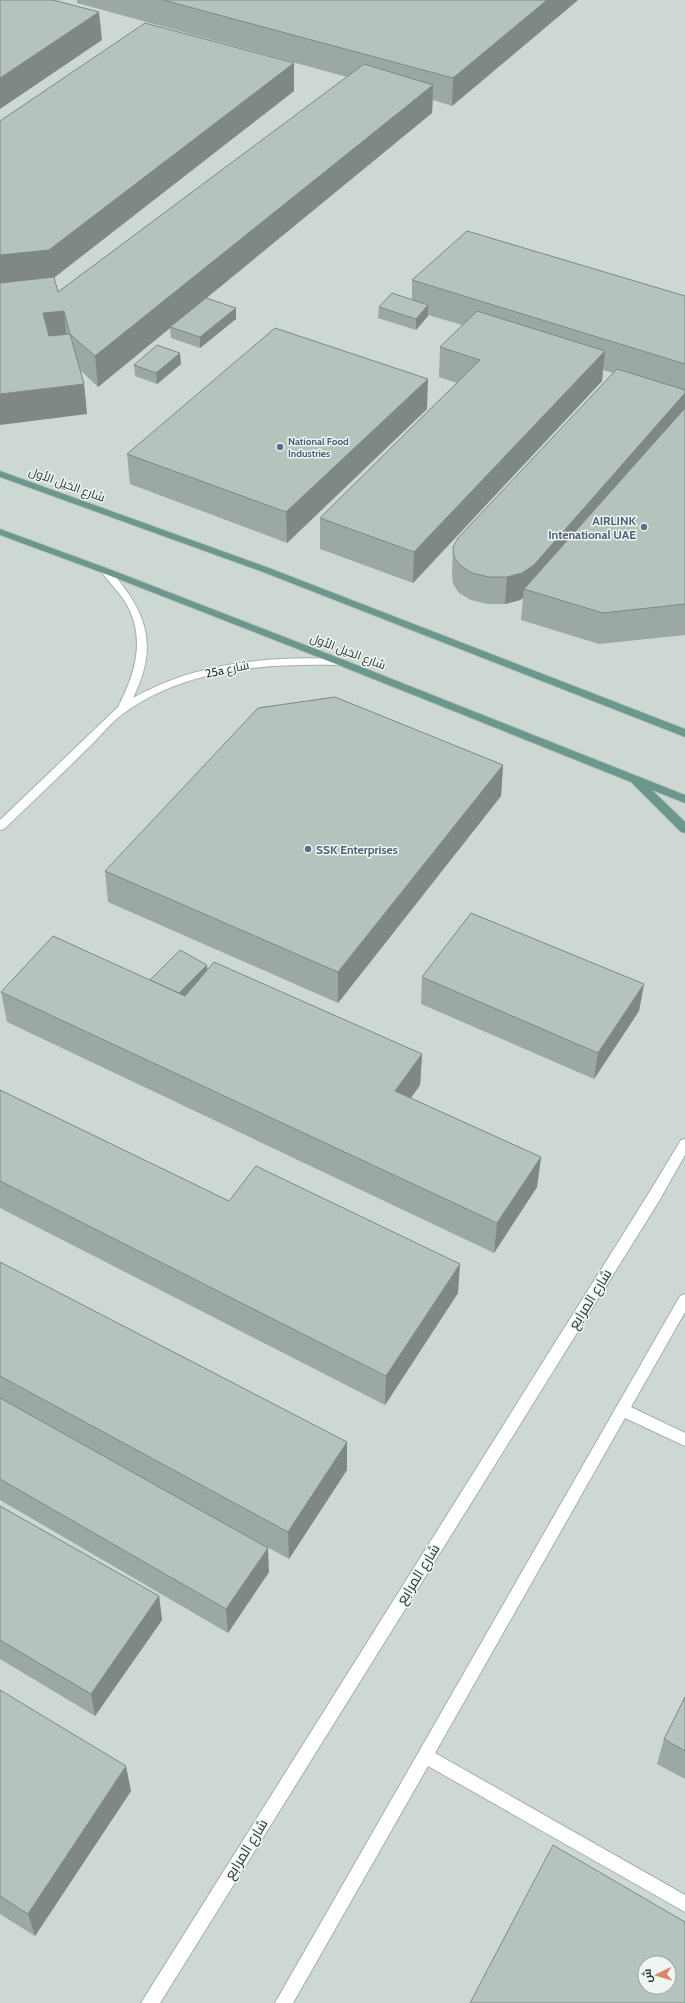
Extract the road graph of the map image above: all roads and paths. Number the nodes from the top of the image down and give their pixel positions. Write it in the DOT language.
graph roads {
  1 [pos="0,474"];
  2 [pos="0,532"];
  3 [pos="106,571"];
  4 [pos="340,662"];
  5 [pos="121,710"];
  6 [pos="685,733"];
  7 [pos="631,776"];
  8 [pos="685,799"];
  9 [pos="0,826"];
  10 [pos="685,829"];
  11 [pos="685,1144"];
  12 [pos="685,1300"];
  13 [pos="623,1410"];
  14 [pos="685,1440"];
  15 [pos="425,1756"];
  16 [pos="685,1904"];
  17 [pos="150,2003"];
  18 [pos="284,2003"];
  1 -- 6 [label="main road, شارع الخيل الأول"];
  2 -- 3 [label="main road, شارع الخيل الأول"];
  3 -- 4 [label="main road, شارع الخيل الأول"];
  3 -- 5 [label="street, 25a شارع"];
  4 -- 5 [label="street, 25a شارع"];
  4 -- 7 [label="main road, شارع الخيل الأول"];
  5 -- 9 [label="street, 25a شارع"];
  7 -- 8 [label="main road, شارع الخيل الأول"];
  7 -- 10 [label="main road"];
  11 -- 17 [label="street, شارع المرابع"];
  12 -- 13 [label="street"];
  13 -- 14 [label="street"];
  13 -- 15 [label="street"];
  15 -- 16 [label="street"];
  15 -- 18 [label="street"];
}
